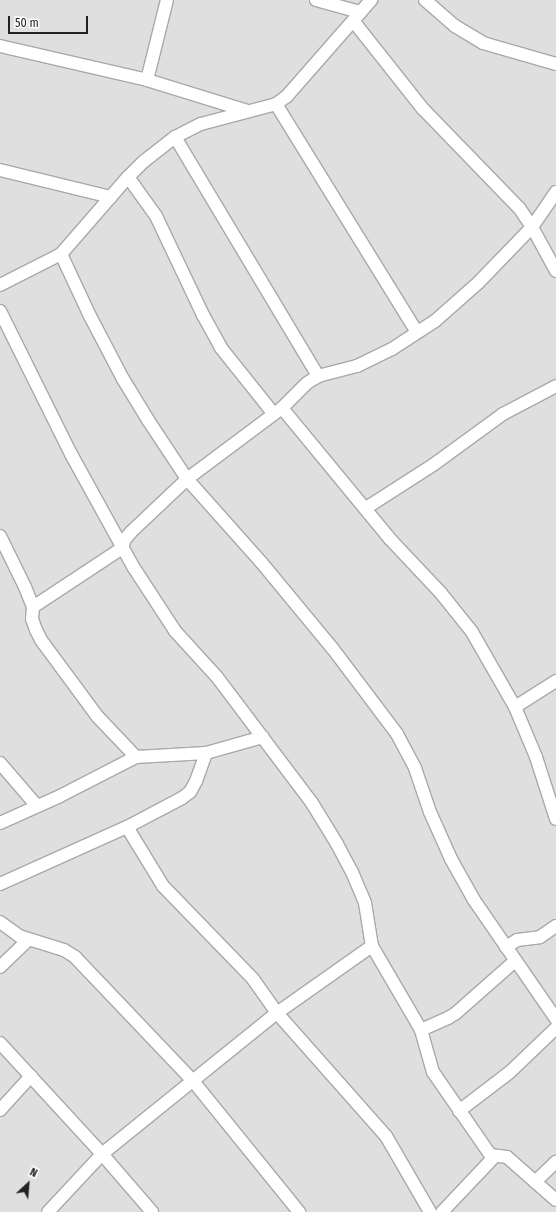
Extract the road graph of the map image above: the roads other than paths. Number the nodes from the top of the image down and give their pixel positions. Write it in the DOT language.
graph roads {
  1 [pos="167,0"];
  2 [pos="316,0"];
  3 [pos="372,0"];
  4 [pos="425,0"];
  5 [pos="360,12"];
  6 [pos="354,22"];
  7 [pos="0,46"];
  8 [pos="556,64"];
  9 [pos="147,80"];
  10 [pos="276,104"];
  11 [pos="248,111"];
  12 [pos="175,137"];
  13 [pos="0,170"];
  14 [pos="128,177"];
  15 [pos="556,192"];
  16 [pos="111,197"];
  17 [pos="532,227"];
  18 [pos="61,254"];
  19 [pos="556,271"];
  20 [pos="0,285"];
  21 [pos="0,311"];
  22 [pos="417,332"];
  23 [pos="318,376"];
  24 [pos="556,386"];
  25 [pos="278,410"];
  26 [pos="187,479"];
  27 [pos="366,508"];
  28 [pos="0,536"];
  29 [pos="122,548"];
  30 [pos="33,607"];
  31 [pos="556,681"];
  32 [pos="515,707"];
  33 [pos="263,737"];
  34 [pos="206,753"];
  35 [pos="136,757"];
  36 [pos="0,763"];
  37 [pos="37,806"];
  38 [pos="556,819"];
  39 [pos="0,823"];
  40 [pos="127,827"];
  41 [pos="0,884"];
  42 [pos="0,922"];
  43 [pos="556,926"];
  44 [pos="29,939"];
  45 [pos="372,946"];
  46 [pos="506,947"];
  47 [pos="515,961"];
  48 [pos="0,967"];
  49 [pos="277,1013"];
  50 [pos="556,1019"];
  51 [pos="556,1028"];
  52 [pos="421,1030"];
  53 [pos="0,1043"];
  54 [pos="31,1076"];
  55 [pos="193,1081"];
  56 [pos="0,1110"];
  57 [pos="459,1111"];
  58 [pos="102,1154"];
  59 [pos="495,1156"];
  60 [pos="556,1162"];
  61 [pos="535,1182"];
  62 [pos="556,1200"];
  63 [pos="48,1212"];
  64 [pos="152,1212"];
  65 [pos="299,1212"];
  66 [pos="430,1212"];
  67 [pos="442,1212"];
  1 -- 9 [label="street"];
  2 -- 5 [label="street"];
  3 -- 5 [label="street"];
  4 -- 8 [label="street"];
  5 -- 6 [label="street"];
  6 -- 10 [label="street"];
  6 -- 17 [label="street"];
  7 -- 9 [label="street"];
  9 -- 11 [label="street"];
  10 -- 11 [label="street"];
  10 -- 22 [label="street"];
  11 -- 12 [label="street"];
  12 -- 14 [label="street"];
  12 -- 23 [label="street"];
  13 -- 16 [label="street"];
  14 -- 16 [label="street"];
  14 -- 25 [label="street"];
  15 -- 17 [label="street"];
  16 -- 18 [label="street"];
  17 -- 19 [label="street"];
  17 -- 22 [label="street"];
  18 -- 20 [label="street"];
  18 -- 26 [label="street"];
  21 -- 29 [label="street"];
  22 -- 23 [label="street"];
  23 -- 25 [label="street"];
  24 -- 27 [label="street"];
  25 -- 26 [label="street"];
  25 -- 27 [label="street"];
  26 -- 29 [label="street"];
  26 -- 46 [label="street"];
  27 -- 32 [label="street"];
  28 -- 30 [label="street"];
  29 -- 30 [label="street"];
  29 -- 33 [label="street"];
  30 -- 35 [label="street"];
  31 -- 32 [label="street"];
  32 -- 38 [label="street"];
  33 -- 34 [label="street"];
  33 -- 45 [label="street"];
  34 -- 35 [label="street"];
  34 -- 40 [label="street"];
  35 -- 37 [label="street"];
  36 -- 37 [label="street"];
  37 -- 39 [label="street"];
  40 -- 41 [label="street"];
  40 -- 49 [label="street"];
  42 -- 44 [label="street"];
  43 -- 46 [label="street"];
  44 -- 48 [label="street"];
  44 -- 55 [label="street"];
  45 -- 49 [label="street"];
  45 -- 52 [label="street"];
  46 -- 47 [label="street"];
  47 -- 50 [label="street"];
  47 -- 52 [label="street"];
  49 -- 55 [label="street"];
  49 -- 66 [label="street"];
  51 -- 57 [label="street"];
  52 -- 57 [label="street"];
  53 -- 54 [label="street"];
  54 -- 56 [label="street"];
  54 -- 58 [label="street"];
  55 -- 58 [label="street"];
  55 -- 65 [label="street"];
  57 -- 59 [label="street"];
  58 -- 63 [label="street"];
  58 -- 64 [label="street"];
  59 -- 61 [label="street"];
  59 -- 67 [label="street"];
  60 -- 61 [label="street"];
  61 -- 62 [label="street"];
}
